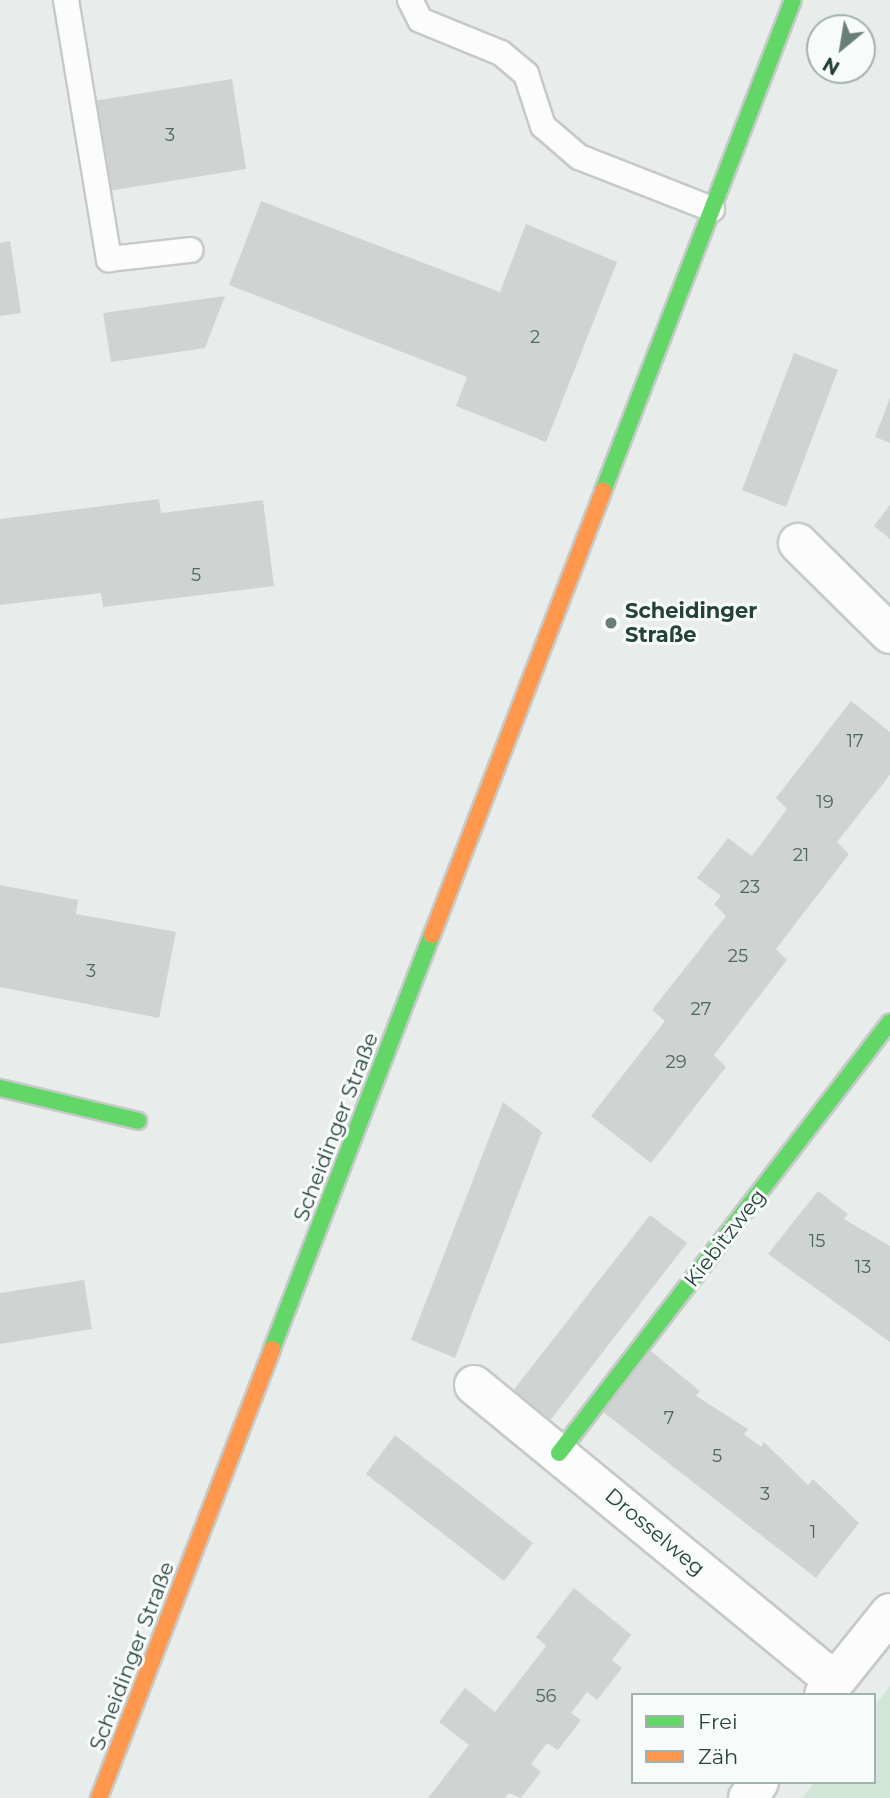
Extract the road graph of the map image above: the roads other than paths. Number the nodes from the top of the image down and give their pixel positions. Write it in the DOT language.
graph roads {
  1 [pos="66,0"];
  2 [pos="410,0"];
  3 [pos="793,0"];
  4 [pos="712,209"];
  5 [pos="191,250"];
  6 [pos="798,543"];
  7 [pos="890,634"];
  8 [pos="890,1022"];
  9 [pos="0,1088"];
  10 [pos="138,1121"];
  11 [pos="474,1385"];
  12 [pos="559,1453"];
  13 [pos="890,1613"];
  14 [pos="829,1688"];
  15 [pos="99,1798"];
  1 -- 5 [label="lane"];
  2 -- 4 [label="lane"];
  3 -- 4 [label="main road, Scheidinger Straße"];
  4 -- 15 [label="main road, Scheidinger Straße"];
  6 -- 7 [label="street"];
  8 -- 12 [label="main road, Kiebitzweg"];
  9 -- 10 [label="main road"];
  11 -- 12 [label="street, Drosselweg"];
  12 -- 14 [label="street, Drosselweg"];
  13 -- 14 [label="street, Drosselweg"];
}
